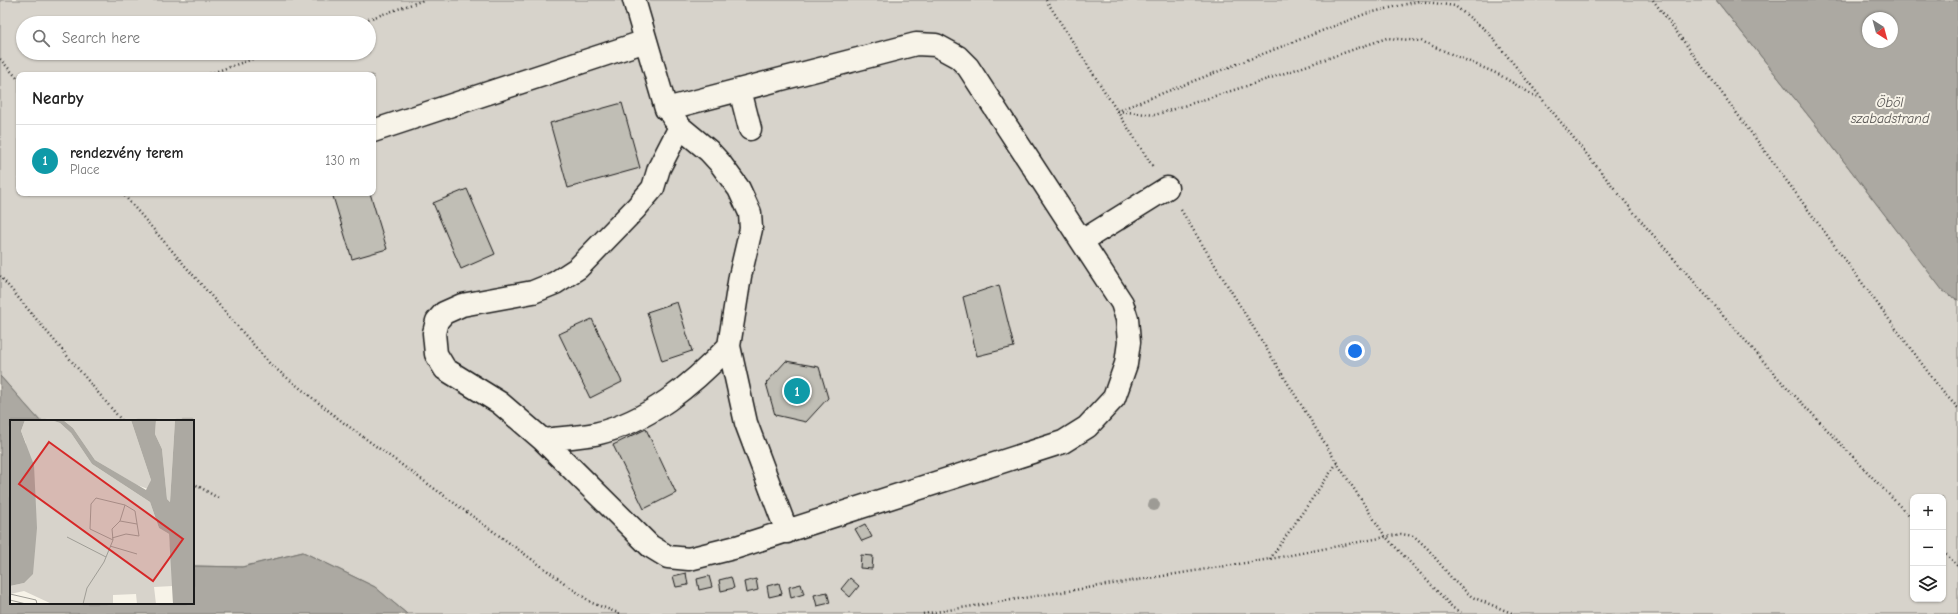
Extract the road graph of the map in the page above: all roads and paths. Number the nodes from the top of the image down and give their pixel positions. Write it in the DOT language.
graph roads {
  1 [pos="424,0"];
  2 [pos="634,0"];
  3 [pos="1046,0"];
  4 [pos="1653,0"];
  5 [pos="376,16"];
  6 [pos="646,41"];
  7 [pos="0,59"];
  8 [pos="250,60"];
  9 [pos="215,72"];
  10 [pos="16,77"];
  11 [pos="740,90"];
  12 [pos="1540,99"];
  13 [pos="666,110"];
  14 [pos="1117,111"];
  15 [pos="680,127"];
  16 [pos="750,129"];
  17 [pos="376,130"];
  18 [pos="1167,188"];
  19 [pos="125,196"];
  20 [pos="1082,241"];
  21 [pos="0,276"];
  22 [pos="729,346"];
  23 [pos="1958,408"];
  24 [pos="121,420"];
  25 [pos="543,440"];
  26 [pos="1337,463"];
  27 [pos="194,484"];
  28 [pos="218,498"];
  29 [pos="1910,517"];
  30 [pos="787,532"];
  31 [pos="1385,536"];
  32 [pos="1946,554"];
  33 [pos="1270,559"];
  34 [pos="1958,566"];
  35 [pos="621,614"];
  36 [pos="923,614"];
  37 [pos="1463,614"];
  38 [pos="1514,614"];
  1 -- 5 [label="path"];
  2 -- 6 [label="lane"];
  3 -- 14 [label="path"];
  4 -- 23 [label="path"];
  6 -- 13 [label="lane"];
  6 -- 17 [label="lane"];
  7 -- 10 [label="path"];
  8 -- 9 [label="path"];
  11 -- 13 [label="lane"];
  11 -- 16 [label="lane"];
  11 -- 20 [label="lane"];
  12 -- 14 [label="path"];
  12 -- 14 [label="path"];
  12 -- 29 [label="path"];
  13 -- 15 [label="lane"];
  14 -- 18 [label="path"];
  15 -- 22 [label="lane"];
  15 -- 25 [label="lane"];
  18 -- 20 [label="lane"];
  18 -- 26 [label="path"];
  19 -- 35 [label="path"];
  20 -- 30 [label="lane"];
  21 -- 24 [label="path"];
  22 -- 25 [label="lane"];
  22 -- 30 [label="lane"];
  25 -- 30 [label="lane"];
  26 -- 31 [label="path"];
  26 -- 33 [label="path"];
  27 -- 28 [label="path"];
  31 -- 33 [label="path"];
  31 -- 37 [label="path"];
  31 -- 38 [label="path"];
  32 -- 34 [label="path"];
  33 -- 36 [label="path"];
}
